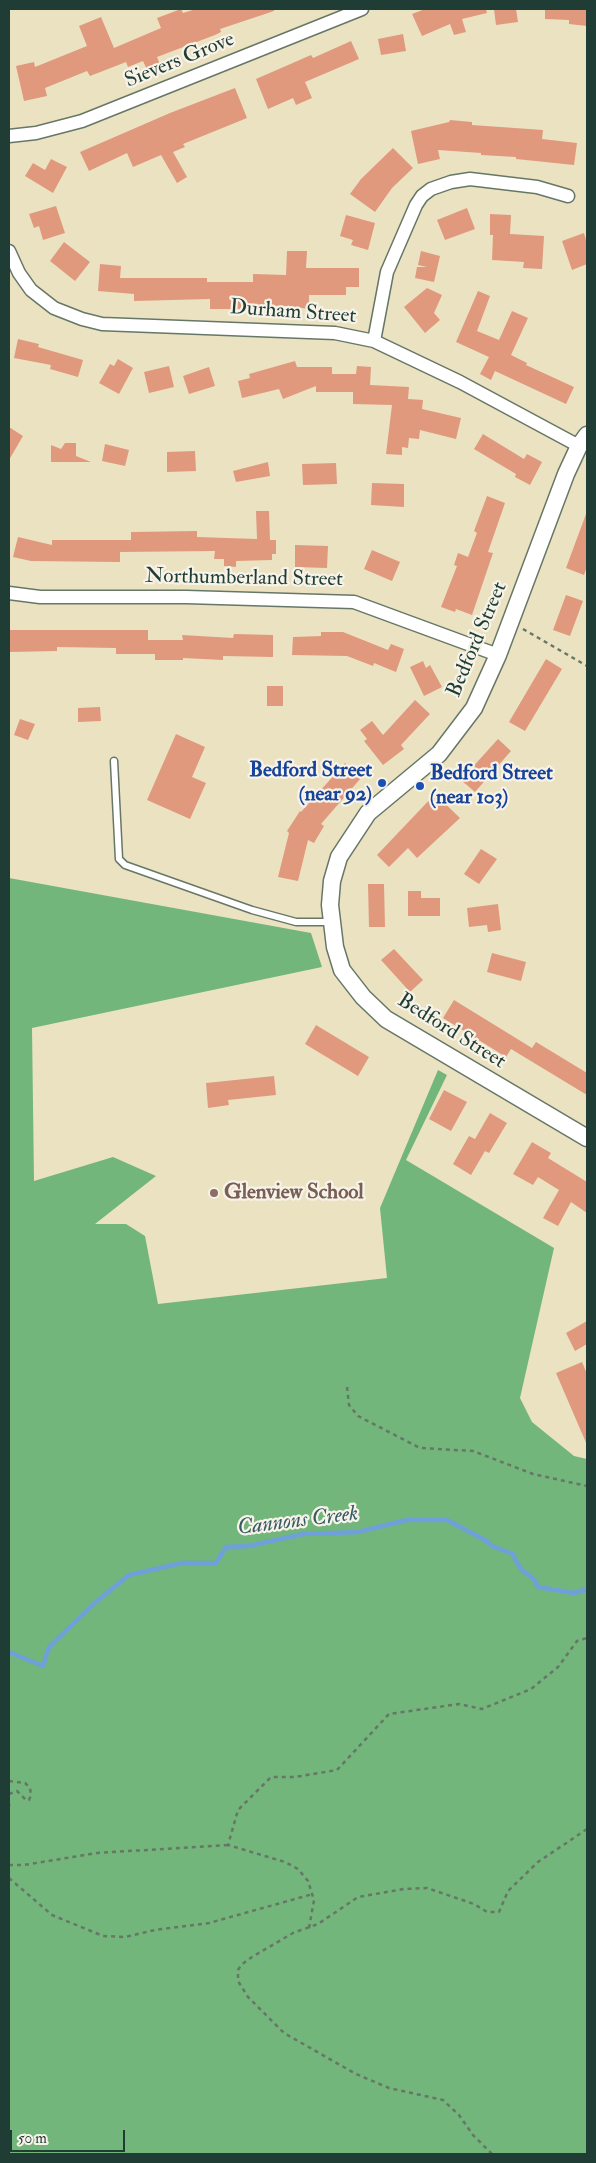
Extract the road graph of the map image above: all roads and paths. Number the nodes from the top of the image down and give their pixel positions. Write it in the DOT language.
graph roads {
  1 [pos="362,9"];
  2 [pos="9,136"];
  3 [pos="568,196"];
  4 [pos="9,251"];
  5 [pos="374,341"];
  6 [pos="583,441"];
  7 [pos="9,593"];
  8 [pos="511,622"];
  9 [pos="498,655"];
  10 [pos="587,666"];
  11 [pos="114,761"];
  12 [pos="331,922"];
  13 [pos="587,1138"];
  14 [pos="347,1387"];
  15 [pos="587,1486"];
  16 [pos="587,1638"];
  17 [pos="9,1781"];
  18 [pos="9,1794"];
  19 [pos="587,1829"];
  20 [pos="228,1846"];
  21 [pos="9,1865"];
  22 [pos="9,1878"];
  23 [pos="312,1894"];
  24 [pos="308,1928"];
  25 [pos="492,2154"];
  1 -- 2 [label="street, Sievers Grove"];
  3 -- 5 [label="street"];
  4 -- 5 [label="street, Durham Street"];
  5 -- 6 [label="street, Durham Street"];
  6 -- 8 [label="street, Bedford Street"];
  7 -- 9 [label="street, Northumberland Street"];
  8 -- 9 [label="street, Bedford Street"];
  8 -- 10 [label="path"];
  9 -- 12 [label="street, Bedford Street"];
  11 -- 12 [label="lane"];
  12 -- 13 [label="street, Bedford Street"];
  14 -- 15 [label="path"];
  16 -- 20 [label="path"];
  17 -- 18 [label="path"];
  19 -- 24 [label="path"];
  20 -- 21 [label="path"];
  20 -- 23 [label="path"];
  22 -- 23 [label="path"];
  23 -- 24 [label="path"];
  24 -- 25 [label="path"];
}
